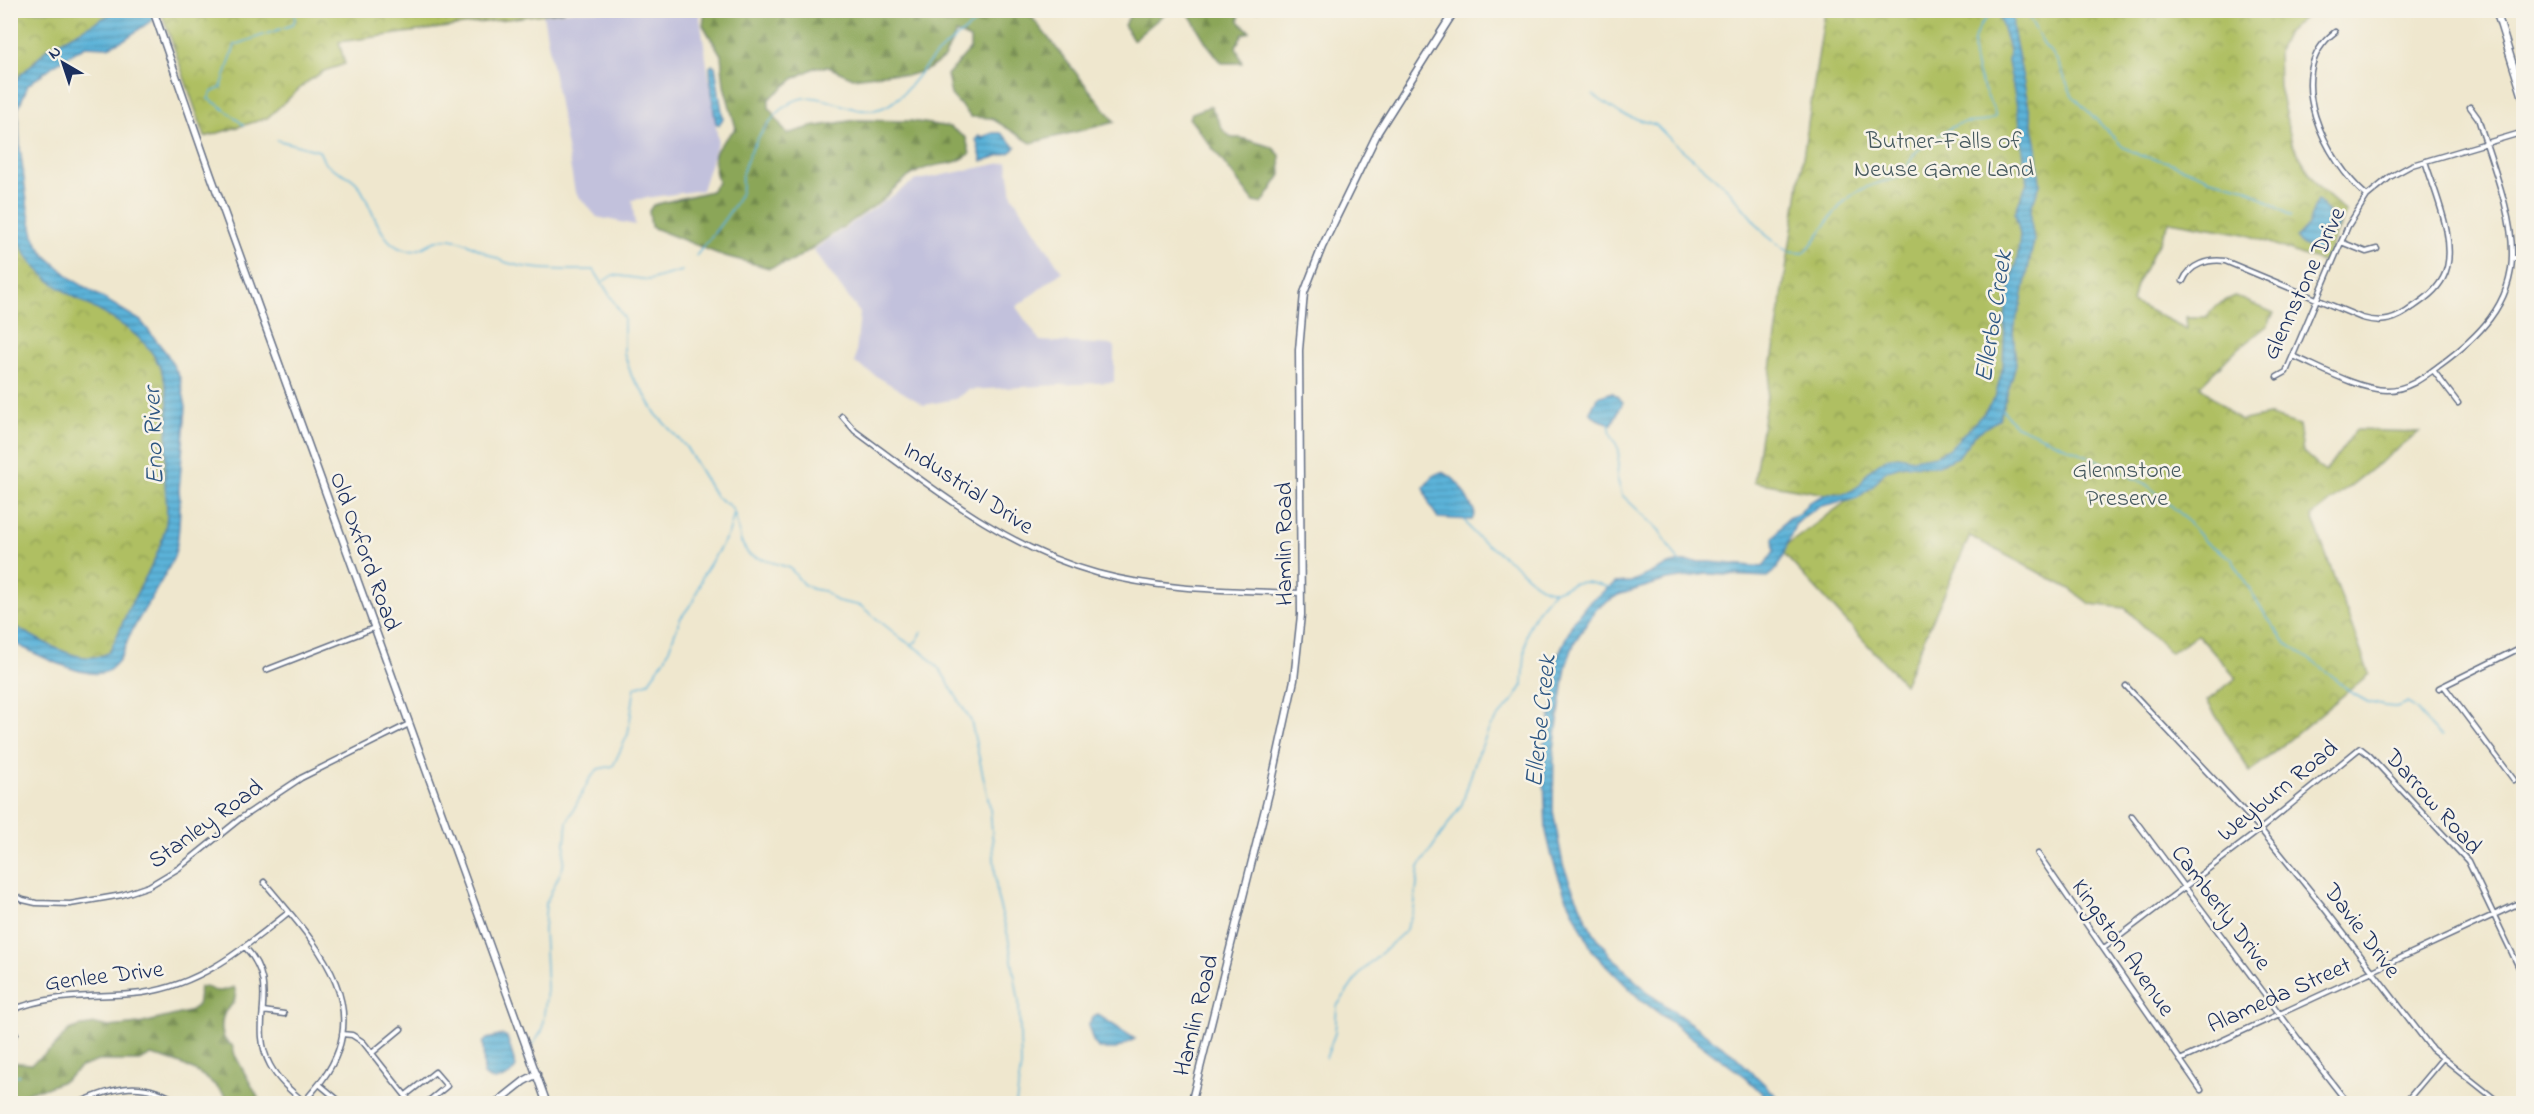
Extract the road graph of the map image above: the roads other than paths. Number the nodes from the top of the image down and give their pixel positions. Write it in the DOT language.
graph roads {
  1 [pos="153,10"];
  2 [pos="1455,10"];
  3 [pos="2507,10"];
  4 [pos="2497,13"];
  5 [pos="2334,32"];
  6 [pos="2523,101"];
  7 [pos="2470,107"];
  8 [pos="2523,132"];
  9 [pos="2485,143"];
  10 [pos="2425,161"];
  11 [pos="2367,196"];
  12 [pos="2341,242"];
  13 [pos="2377,249"];
  14 [pos="2512,258"];
  15 [pos="2523,258"];
  16 [pos="2183,281"];
  17 [pos="2317,298"];
  18 [pos="2293,356"];
  19 [pos="2433,370"];
  20 [pos="2277,377"];
  21 [pos="2458,403"];
  22 [pos="842,416"];
  23 [pos="1302,593"];
  24 [pos="375,628"];
  25 [pos="2523,646"];
  26 [pos="266,670"];
  27 [pos="2126,686"];
  28 [pos="2444,686"];
  29 [pos="2439,688"];
  30 [pos="410,724"];
  31 [pos="2360,748"];
  32 [pos="2514,780"];
  33 [pos="2132,816"];
  34 [pos="2261,829"];
  35 [pos="2038,854"];
  36 [pos="264,882"];
  37 [pos="2185,887"];
  38 [pos="10,893"];
  39 [pos="2523,901"];
  40 [pos="289,912"];
  41 [pos="2494,914"];
  42 [pos="245,947"];
  43 [pos="2104,948"];
  44 [pos="2372,971"];
  45 [pos="2523,978"];
  46 [pos="10,1011"];
  47 [pos="263,1011"];
  48 [pos="2279,1013"];
  49 [pos="284,1014"];
  50 [pos="10,1022"];
  51 [pos="401,1029"];
  52 [pos="16,1034"];
  53 [pos="342,1034"];
  54 [pos="372,1053"];
  55 [pos="2442,1059"];
  56 [pos="2180,1060"];
  57 [pos="537,1074"];
  58 [pos="319,1084"];
  59 [pos="2201,1090"];
  60 [pos="406,1095"];
  61 [pos="96,1100"];
  62 [pos="303,1103"];
  63 [pos="76,1104"];
  64 [pos="182,1104"];
  65 [pos="343,1104"];
  66 [pos="412,1104"];
  67 [pos="425,1104"];
  68 [pos="495,1104"];
  69 [pos="547,1104"];
  70 [pos="1191,1104"];
  71 [pos="2351,1104"];
  72 [pos="2404,1104"];
  73 [pos="2501,1104"];
  1 -- 24 [label="street, Old Oxford Road"];
  2 -- 23 [label="street, Hamlin Road"];
  3 -- 4 [label="street"];
  4 -- 6 [label="street"];
  5 -- 11 [label="street"];
  7 -- 9 [label="street"];
  8 -- 9 [label="street, Glennstone Drive"];
  9 -- 10 [label="street, Glennstone Drive"];
  9 -- 14 [label="street"];
  10 -- 11 [label="street, Glennstone Drive"];
  10 -- 17 [label="street"];
  11 -- 12 [label="street, Glennstone Drive"];
  12 -- 13 [label="street"];
  12 -- 17 [label="street, Glennstone Drive"];
  14 -- 15 [label="street"];
  14 -- 19 [label="street"];
  16 -- 17 [label="street"];
  17 -- 18 [label="street, Glennstone Drive"];
  18 -- 19 [label="street"];
  18 -- 20 [label="street, Glennstone Drive"];
  19 -- 21 [label="street"];
  22 -- 23 [label="street, Industrial Drive"];
  23 -- 70 [label="street, Hamlin Road"];
  24 -- 26 [label="street"];
  24 -- 30 [label="street, Old Oxford Road"];
  25 -- 28 [label="street"];
  27 -- 34 [label="street, Davie Drive"];
  28 -- 29 [label="street"];
  28 -- 32 [label="street"];
  30 -- 38 [label="street, Stanley Road"];
  30 -- 57 [label="street, Old Oxford Road"];
  31 -- 34 [label="street, Weyburn Road"];
  31 -- 41 [label="street, Darrow Road"];
  33 -- 37 [label="street, Camberly Drive"];
  34 -- 37 [label="street, Weyburn Road"];
  34 -- 44 [label="street, Davie Drive"];
  35 -- 43 [label="street, Kingston Avenue"];
  36 -- 40 [label="street"];
  37 -- 43 [label="street, Weyburn Road"];
  37 -- 48 [label="street, Camberly Drive"];
  39 -- 41 [label="street, Alameda Street"];
  40 -- 42 [label="street, Genlee Drive"];
  40 -- 53 [label="street"];
  41 -- 44 [label="street, Alameda Street"];
  41 -- 45 [label="street, Darrow Road"];
  42 -- 46 [label="street, Genlee Drive"];
  42 -- 47 [label="street"];
  43 -- 56 [label="street, Kingston Avenue"];
  44 -- 48 [label="street, Alameda Street"];
  44 -- 55 [label="street, Davie Drive"];
  47 -- 49 [label="street"];
  47 -- 62 [label="street"];
  48 -- 56 [label="street, Alameda Street"];
  48 -- 71 [label="street, Camberly Drive"];
  50 -- 52 [label="street"];
  51 -- 54 [label="street"];
  53 -- 54 [label="street"];
  53 -- 58 [label="street"];
  54 -- 60 [label="street"];
  55 -- 72 [label="street"];
  55 -- 73 [label="street, Davie Drive"];
  56 -- 59 [label="street, Kingston Avenue"];
  57 -- 68 [label="street"];
  57 -- 69 [label="street, Old Oxford Road"];
  58 -- 62 [label="street"];
  58 -- 65 [label="street"];
  60 -- 66 [label="street"];
  60 -- 67 [label="street"];
  61 -- 63 [label="street"];
  61 -- 64 [label="street"];
}
